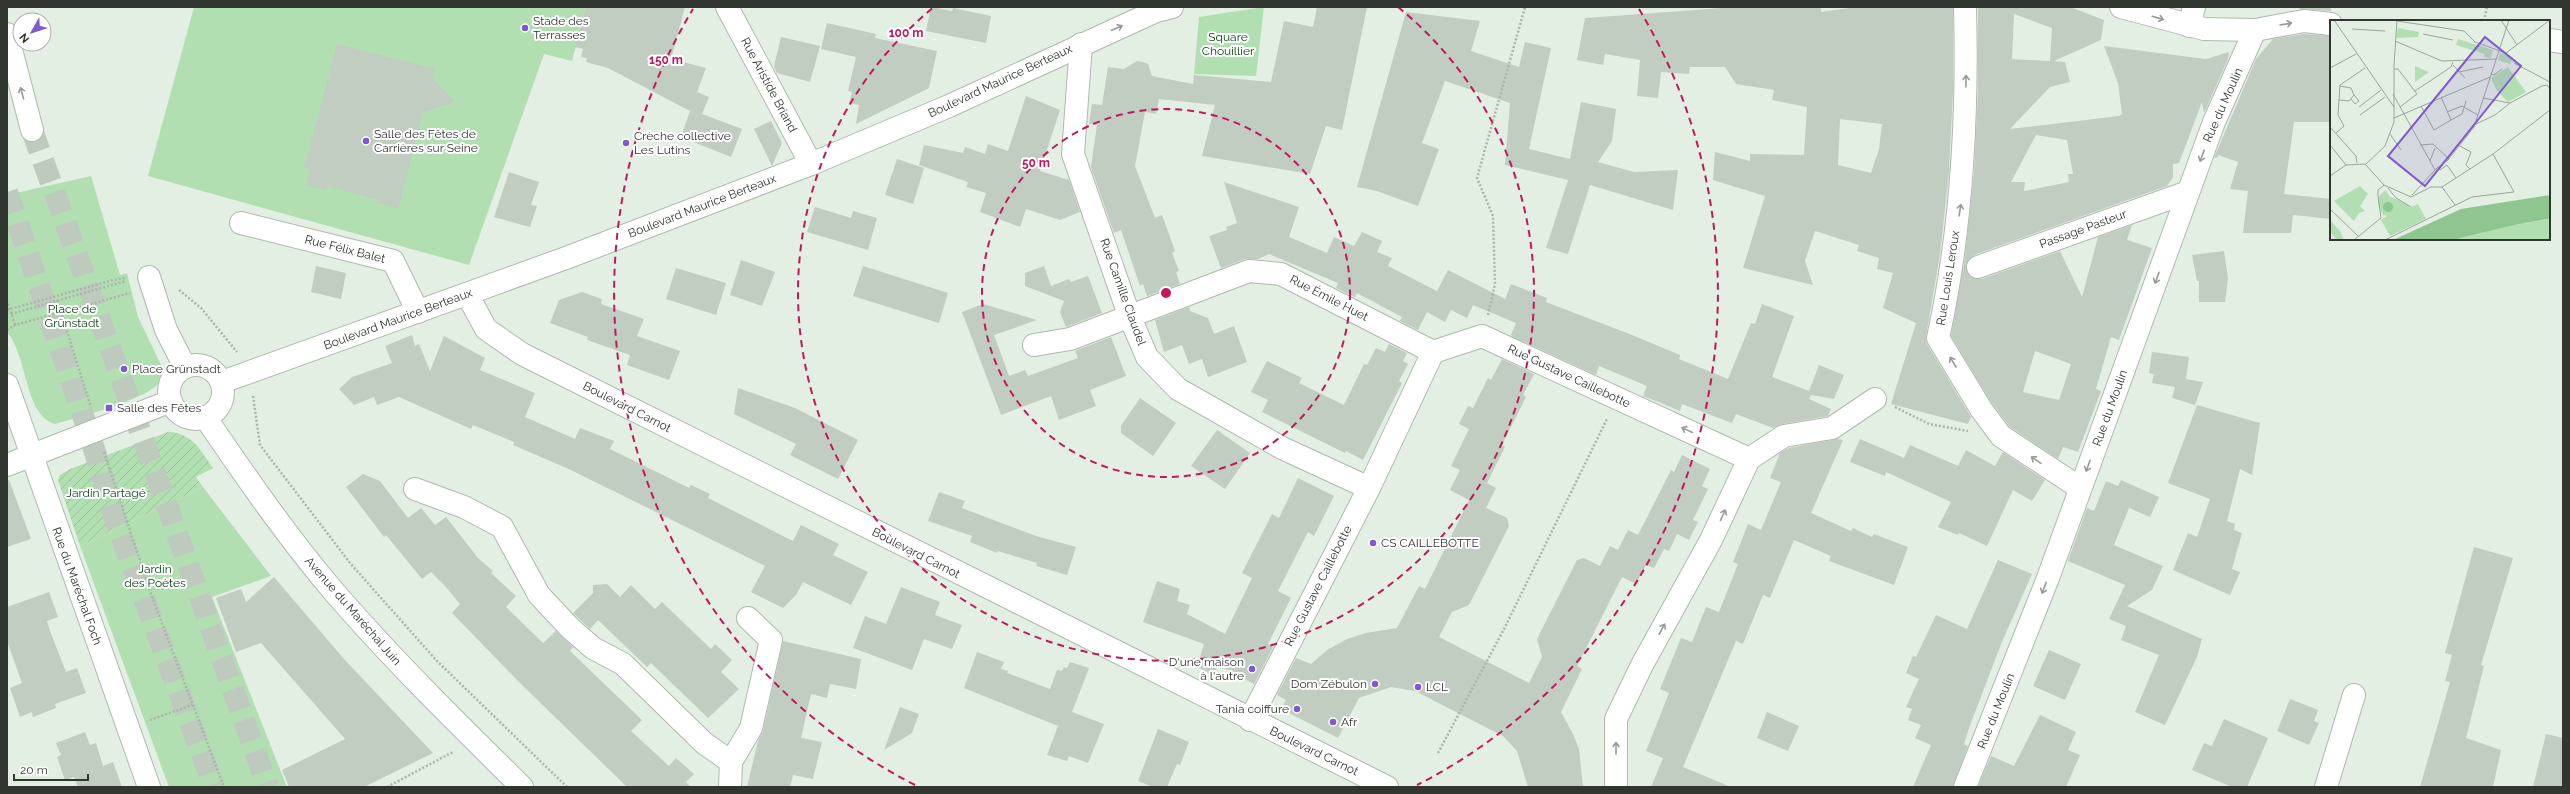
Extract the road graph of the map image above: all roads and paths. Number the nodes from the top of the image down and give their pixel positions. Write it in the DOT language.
graph roads {
  1 [pos="727,7"];
  2 [pos="1172,7"];
  3 [pos="1525,7"];
  4 [pos="1965,7"];
  5 [pos="2121,7"];
  6 [pos="2487,7"];
  7 [pos="2192,17"];
  8 [pos="2484,20"];
  9 [pos="2330,24"];
  10 [pos="2255,30"];
  11 [pos="7,34"];
  12 [pos="2550,40"];
  13 [pos="2563,42"];
  14 [pos="1081,44"];
  15 [pos="32,130"];
  16 [pos="811,164"];
  17 [pos="2188,192"];
  18 [pos="241,223"];
  19 [pos="1978,266"];
  20 [pos="149,277"];
  21 [pos="467,294"];
  22 [pos="7,300"];
  23 [pos="57,300"];
  24 [pos="418,312"];
  25 [pos="11,314"];
  26 [pos="60,314"];
  27 [pos="1129,315"];
  28 [pos="15,325"];
  29 [pos="7,330"];
  30 [pos="1482,336"];
  31 [pos="1034,345"];
  32 [pos="1433,352"];
  33 [pos="185,368"];
  34 [pos="249,373"];
  35 [pos="222,382"];
  36 [pos="7,385"];
  37 [pos="1617,398"];
  38 [pos="1874,399"];
  39 [pos="171,401"];
  40 [pos="92,408"];
  41 [pos="205,417"];
  42 [pos="1996,429"];
  43 [pos="97,431"];
  44 [pos="31,456"];
  45 [pos="1749,459"];
  46 [pos="7,465"];
  47 [pos="1369,488"];
  48 [pos="2080,488"];
  49 [pos="415,489"];
  50 [pos="748,618"];
  51 [pos="2354,695"];
  52 [pos="192,705"];
  53 [pos="1250,720"];
  54 [pos="125,722"];
  55 [pos="474,740"];
  56 [pos="1438,753"];
  57 [pos="731,762"];
  58 [pos="149,787"];
  59 [pos="224,787"];
  60 [pos="387,787"];
  61 [pos="522,787"];
  62 [pos="567,787"];
  63 [pos="730,787"];
  64 [pos="1387,787"];
  65 [pos="1616,787"];
  66 [pos="1966,787"];
  67 [pos="2326,787"];
  1 -- 16 [label="main road, Rue Aristide Briand"];
  14 -- 2 [label="main road, Boulevard Maurice Berteaux, one-way"];
  3 -- 30 [label="path"];
  42 -- 4 [label="main road, Rue Louis Leroux, one-way"];
  5 -- 7 [label="main road, one-way"];
  6 -- 8 [label="path"];
  7 -- 10 [label="main road"];
  10 -- 9 [label="main road, one-way"];
  10 -- 17 [label="main road, Rue du Moulin, one-way"];
  15 -- 11 [label="main road, one-way"];
  12 -- 13 [label="main road"];
  14 -- 16 [label="main road, Boulevard Maurice Berteaux"];
  14 -- 27 [label="main road, Rue Camille Claudel"];
  16 -- 21 [label="main road, Boulevard Maurice Berteaux"];
  17 -- 19 [label="main road, Passage Pasteur"];
  17 -- 48 [label="main road, Rue du Moulin, one-way"];
  18 -- 24 [label="main road, Rue Félix Balet"];
  20 -- 33 [label="main road"];
  21 -- 24 [label="main road, Boulevard Maurice Berteaux"];
  21 -- 53 [label="main road, Boulevard Carnot"];
  22 -- 25 [label="path"];
  23 -- 25 [label="path"];
  23 -- 26 [label="path"];
  23 -- 26 [label="path"];
  24 -- 34 [label="main road, Boulevard Maurice Berteaux"];
  25 -- 28 [label="path"];
  26 -- 28 [label="path"];
  26 -- 40 [label="path"];
  27 -- 31 [label="main road, Rue Émile Huet"];
  27 -- 32 [label="main road, Rue Émile Huet"];
  27 -- 47 [label="main road, Rue Camille Claudel"];
  28 -- 29 [label="path"];
  30 -- 32 [label="main road"];
  30 -- 37 [label="main road, Rue Gustave Caillebotte"];
  32 -- 47 [label="main road, Rue Gustave Caillebotte"];
  33 -- 35 [label="main road"];
  33 -- 39 [label="main road"];
  34 -- 35 [label="main road, Boulevard Maurice Berteaux"];
  34 -- 62 [label="path"];
  35 -- 41 [label="main road"];
  36 -- 44 [label="main road, Rue du Maréchal Foch"];
  45 -- 37 [label="main road, Rue Gustave Caillebotte, one-way"];
  37 -- 56 [label="path"];
  38 -- 42 [label="path"];
  38 -- 45 [label="main road"];
  39 -- 41 [label="main road"];
  39 -- 43 [label="main road"];
  41 -- 55 [label="main road, Avenue du Maréchal Juin"];
  48 -- 42 [label="main road, Rue Louis Leroux, one-way"];
  43 -- 44 [label="main road"];
  43 -- 52 [label="path"];
  44 -- 46 [label="main road"];
  44 -- 54 [label="main road, Rue du Maréchal Foch"];
  65 -- 45 [label="main road, one-way"];
  47 -- 53 [label="main road, Rue Gustave Caillebotte"];
  48 -- 66 [label="main road, Rue du Moulin, one-way"];
  49 -- 57 [label="main road"];
  50 -- 57 [label="main road"];
  51 -- 67 [label="main road"];
  52 -- 54 [label="path"];
  52 -- 59 [label="path"];
  53 -- 64 [label="main road, Boulevard Carnot"];
  54 -- 58 [label="main road, Rue du Maréchal Foch"];
  55 -- 60 [label="path"];
  55 -- 61 [label="main road, Avenue du Maréchal Juin"];
  57 -- 63 [label="main road"];
}
